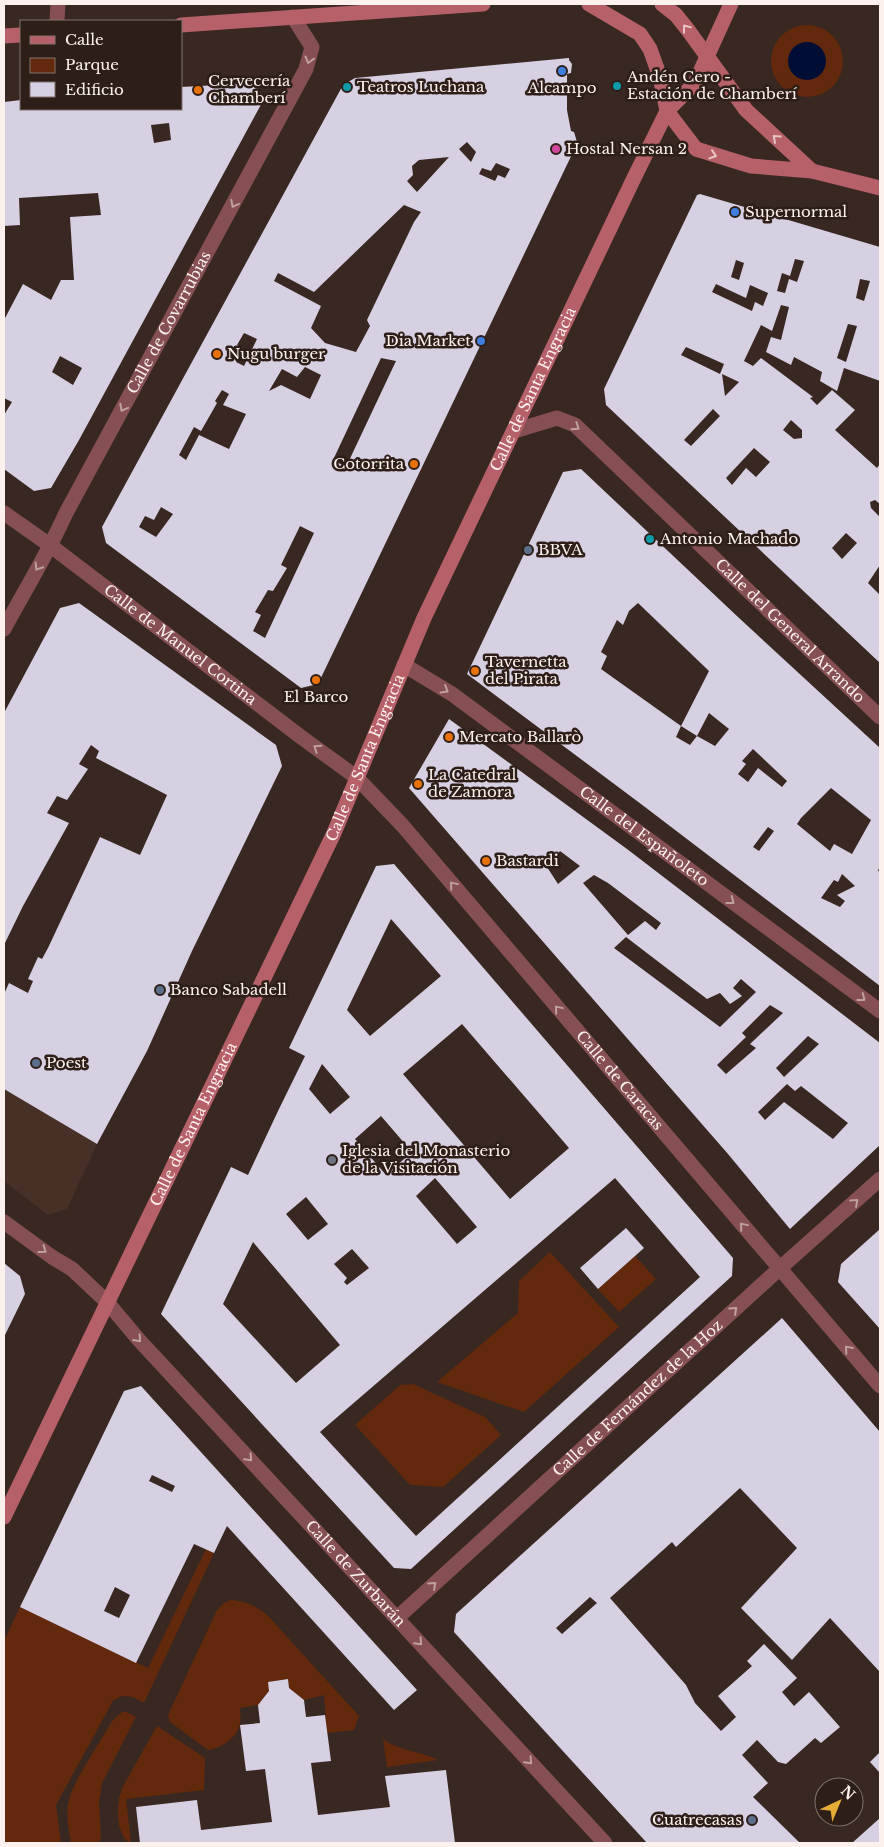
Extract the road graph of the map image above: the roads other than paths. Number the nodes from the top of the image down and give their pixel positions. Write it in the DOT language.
graph roads {
  1 [pos="58,4"];
  2 [pos="483,4"];
  3 [pos="589,4"];
  4 [pos="662,4"];
  5 [pos="731,4"];
  6 [pos="293,17"];
  7 [pos="57,20"];
  8 [pos="182,24"];
  9 [pos="20,35"];
  10 [pos="4,36"];
  11 [pos="706,57"];
  12 [pos="667,110"];
  13 [pos="812,171"];
  14 [pos="880,188"];
  15 [pos="514,431"];
  16 [pos="4,513"];
  17 [pos="51,546"];
  18 [pos="4,629"];
  19 [pos="404,665"];
  20 [pos="880,717"];
  21 [pos="356,777"];
  22 [pos="880,1012"];
  23 [pos="880,1179"];
  24 [pos="4,1222"];
  25 [pos="779,1269"];
  26 [pos="107,1302"];
  27 [pos="880,1386"];
  28 [pos="4,1513"];
  29 [pos="397,1618"];
  30 [pos="605,1843"];
  1 -- 7 [label="street"];
  2 -- 6 [label="main road"];
  3 -- 12 [label="main road"];
  11 -- 4 [label="main road, one-way"];
  5 -- 11 [label="main road, Calle de Santa Engracia"];
  6 -- 8 [label="main road"];
  6 -- 17 [label="street, Calle de Covarrubias, one-way"];
  9 -- 10 [label="main road"];
  11 -- 12 [label="main road, Calle de Santa Engracia"];
  13 -- 11 [label="main road, one-way"];
  12 -- 13 [label="main road, one-way"];
  12 -- 15 [label="main road, Calle de Santa Engracia"];
  13 -- 14 [label="main road"];
  15 -- 19 [label="main road, Calle de Santa Engracia"];
  15 -- 20 [label="street, Calle del General Arrando, one-way"];
  16 -- 17 [label="street, Calle de Manuel Cortina"];
  17 -- 18 [label="street, Calle de Covarrubias, one-way"];
  21 -- 17 [label="street, Calle de Manuel Cortina, one-way"];
  19 -- 21 [label="main road, Calle de Santa Engracia"];
  19 -- 22 [label="street, Calle del Españoleto, one-way"];
  25 -- 21 [label="street, Calle de Caracas, one-way"];
  21 -- 26 [label="main road, Calle de Santa Engracia"];
  25 -- 23 [label="street, Calle de Fernández de la Hoz, one-way"];
  24 -- 26 [label="street, Calle de Zurbarán, one-way"];
  27 -- 25 [label="street, Calle de Caracas, one-way"];
  29 -- 25 [label="street, Calle de Fernández de la Hoz, one-way"];
  26 -- 28 [label="main road, Calle de Santa Engracia"];
  26 -- 29 [label="street, Calle de Zurbarán, one-way"];
  29 -- 30 [label="street, Calle de Zurbarán, one-way"];
}
